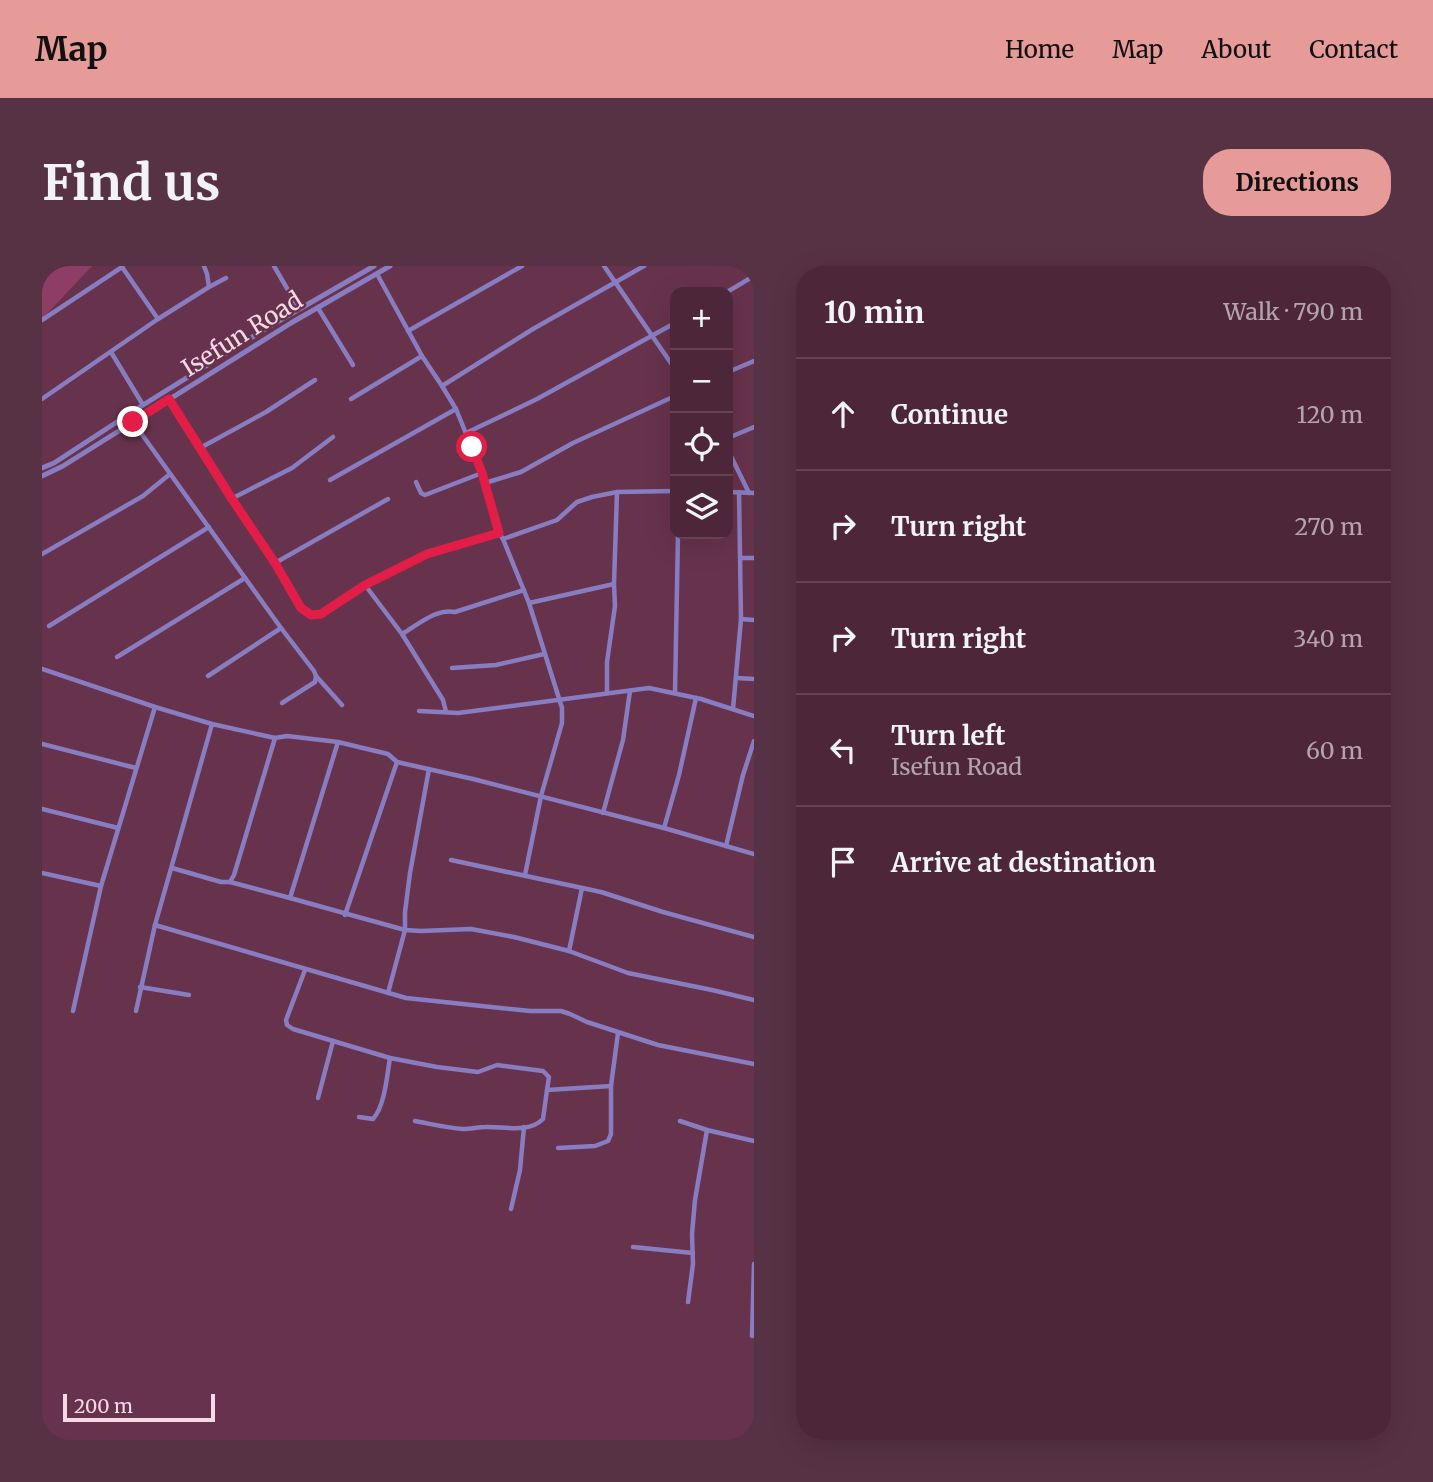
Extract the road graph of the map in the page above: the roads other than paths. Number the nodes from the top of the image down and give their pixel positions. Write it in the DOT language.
graph roads {
  1 [pos="122,266"];
  2 [pos="204,266"];
  3 [pos="274,266"];
  4 [pos="374,266"];
  5 [pos="390,266"];
  6 [pos="522,266"];
  7 [pos="604,266"];
  8 [pos="643,266"];
  9 [pos="377,274"];
  10 [pos="754,276"];
  11 [pos="226,278"];
  12 [pos="615,282"];
  13 [pos="209,287"];
  14 [pos="733,288"];
  15 [pos="318,307"];
  16 [pos="299,309"];
  17 [pos="158,319"];
  18 [pos="42,320"];
  19 [pos="670,326"];
  20 [pos="408,331"];
  21 [pos="653,337"];
  22 [pos="111,352"];
  23 [pos="422,356"];
  24 [pos="754,360"];
  25 [pos="670,362"];
  26 [pos="353,365"];
  27 [pos="733,370"];
  28 [pos="315,380"];
  29 [pos="442,386"];
  30 [pos="670,398"];
  31 [pos="42,399"];
  32 [pos="169,399"];
  33 [pos="351,399"];
  34 [pos="143,405"];
  35 [pos="456,409"];
  36 [pos="133,422"];
  37 [pos="754,427"];
  38 [pos="466,433"];
  39 [pos="733,436"];
  40 [pos="333,437"];
  41 [pos="86,443"];
  42 [pos="200,448"];
  43 [pos="89,450"];
  44 [pos="733,459"];
  45 [pos="42,468"];
  46 [pos="482,473"];
  47 [pos="170,474"];
  48 [pos="42,476"];
  49 [pos="330,480"];
  50 [pos="416,482"];
  51 [pos="485,483"];
  52 [pos="670,491"];
  53 [pos="617,492"];
  54 [pos="733,492"];
  55 [pos="740,492"];
  56 [pos="751,493"];
  57 [pos="232,499"];
  58 [pos="388,499"];
  59 [pos="209,527"];
  60 [pos="499,533"];
  61 [pos="503,539"];
  62 [pos="678,539"];
  63 [pos="42,554"];
  64 [pos="741,558"];
  65 [pos="754,558"];
  66 [pos="275,563"];
  67 [pos="245,578"];
  68 [pos="614,584"];
  69 [pos="365,585"];
  70 [pos="524,590"];
  71 [pos="529,603"];
  72 [pos="741,619"];
  73 [pos="754,620"];
  74 [pos="49,626"];
  75 [pos="281,628"];
  76 [pos="402,634"];
  77 [pos="544,654"];
  78 [pos="117,657"];
  79 [pos="452,668"];
  80 [pos="42,669"];
  81 [pos="208,676"];
  82 [pos="316,676"];
  83 [pos="737,678"];
  84 [pos="754,679"];
  85 [pos="630,691"];
  86 [pos="675,692"];
  87 [pos="607,693"];
  88 [pos="696,698"];
  89 [pos="559,699"];
  90 [pos="282,703"];
  91 [pos="342,705"];
  92 [pos="155,707"];
  93 [pos="733,709"];
  94 [pos="419,711"];
  95 [pos="446,712"];
  96 [pos="754,716"];
  97 [pos="212,723"];
  98 [pos="275,738"];
  99 [pos="754,741"];
  100 [pos="338,742"];
  101 [pos="42,744"];
  102 [pos="397,762"];
  103 [pos="136,768"];
  104 [pos="429,769"];
  105 [pos="541,796"];
  106 [pos="42,809"];
  107 [pos="603,813"];
  108 [pos="118,828"];
  109 [pos="664,828"];
  110 [pos="726,846"];
  111 [pos="754,854"];
  112 [pos="451,860"];
  113 [pos="172,868"];
  114 [pos="43,875"];
  115 [pos="525,875"];
  116 [pos="230,882"];
  117 [pos="101,886"];
  118 [pos="582,888"];
  119 [pos="290,898"];
  120 [pos="345,915"];
  121 [pos="155,925"];
  122 [pos="405,930"];
  123 [pos="754,937"];
  124 [pos="569,951"];
  125 [pos="305,970"];
  126 [pos="140,987"];
  127 [pos="388,993"];
  128 [pos="189,995"];
  129 [pos="754,1000"];
  130 [pos="73,1011"];
  131 [pos="136,1011"];
  132 [pos="618,1033"];
  133 [pos="333,1041"];
  134 [pos="390,1058"];
  135 [pos="754,1065"];
  136 [pos="611,1086"];
  137 [pos="547,1090"];
  138 [pos="318,1098"];
  139 [pos="359,1117"];
  140 [pos="415,1121"];
  141 [pos="680,1121"];
  142 [pos="524,1127"];
  143 [pos="707,1130"];
  144 [pos="754,1141"];
  145 [pos="558,1148"];
  146 [pos="511,1209"];
  147 [pos="633,1247"];
  148 [pos="693,1253"];
  149 [pos="754,1264"];
  150 [pos="688,1301"];
  151 [pos="751,1336"];
  1 -- 17 [label="street"];
  1 -- 18 [label="street"];
  2 -- 13 [label="street"];
  3 -- 16 [label="street"];
  4 -- 16 [label="street, Isefun Road"];
  5 -- 9 [label="street, Isefun Road"];
  6 -- 20 [label="street"];
  7 -- 12 [label="street"];
  8 -- 12 [label="street"];
  9 -- 15 [label="street, Isefun Road"];
  9 -- 20 [label="street"];
  10 -- 14 [label="street"];
  11 -- 13 [label="street"];
  12 -- 21 [label="street"];
  12 -- 29 [label="street"];
  13 -- 17 [label="street"];
  15 -- 26 [label="street"];
  15 -- 32 [label="street, Isefun Road"];
  16 -- 34 [label="street, Isefun Road"];
  17 -- 22 [label="street"];
  19 -- 21 [label="street"];
  20 -- 23 [label="street"];
  21 -- 25 [label="street"];
  21 -- 38 [label="street"];
  22 -- 31 [label="street"];
  22 -- 34 [label="street"];
  23 -- 29 [label="street"];
  23 -- 33 [label="street"];
  24 -- 27 [label="street"];
  28 -- 42 [label="street"];
  29 -- 35 [label="street"];
  30 -- 51 [label="street"];
  32 -- 36 [label="street, Isefun Road"];
  32 -- 42 [label="street"];
  34 -- 41 [label="street, Isefun Road"];
  35 -- 38 [label="street"];
  35 -- 49 [label="street"];
  36 -- 43 [label="street, Isefun Road"];
  36 -- 47 [label="street"];
  37 -- 39 [label="street"];
  38 -- 46 [label="street"];
  40 -- 57 [label="street"];
  41 -- 43 [label="street"];
  41 -- 45 [label="street, Isefun Road"];
  42 -- 57 [label="street"];
  43 -- 48 [label="street, Isefun Road"];
  44 -- 56 [label="street"];
  46 -- 50 [label="street"];
  46 -- 51 [label="street"];
  47 -- 59 [label="street"];
  47 -- 63 [label="street"];
  51 -- 60 [label="street"];
  52 -- 53 [label="street"];
  53 -- 61 [label="street"];
  53 -- 68 [label="street"];
  54 -- 55 [label="street"];
  55 -- 56 [label="street"];
  55 -- 64 [label="street"];
  57 -- 66 [label="street"];
  58 -- 66 [label="street"];
  59 -- 67 [label="street"];
  59 -- 74 [label="street"];
  60 -- 61 [label="street"];
  60 -- 69 [label="street"];
  61 -- 70 [label="street"];
  62 -- 86 [label="street"];
  64 -- 65 [label="street"];
  64 -- 72 [label="street"];
  66 -- 69 [label="street"];
  67 -- 75 [label="street"];
  67 -- 78 [label="street"];
  68 -- 71 [label="street"];
  68 -- 87 [label="street"];
  69 -- 76 [label="street"];
  70 -- 71 [label="street"];
  70 -- 76 [label="street"];
  71 -- 77 [label="street"];
  72 -- 73 [label="street"];
  72 -- 83 [label="street"];
  75 -- 81 [label="street"];
  75 -- 82 [label="street"];
  76 -- 95 [label="street"];
  77 -- 79 [label="street"];
  77 -- 89 [label="street"];
  80 -- 92 [label="street"];
  82 -- 90 [label="street"];
  82 -- 91 [label="street"];
  83 -- 84 [label="street"];
  83 -- 93 [label="street"];
  85 -- 86 [label="street"];
  85 -- 87 [label="street"];
  85 -- 107 [label="street"];
  86 -- 88 [label="street"];
  87 -- 89 [label="street"];
  88 -- 93 [label="street"];
  88 -- 109 [label="street"];
  89 -- 95 [label="street"];
  89 -- 105 [label="street"];
  92 -- 97 [label="street"];
  92 -- 103 [label="street"];
  93 -- 96 [label="street"];
  94 -- 95 [label="street"];
  97 -- 98 [label="street"];
  97 -- 113 [label="street"];
  98 -- 100 [label="street"];
  98 -- 116 [label="street"];
  99 -- 110 [label="street"];
  100 -- 102 [label="street"];
  100 -- 119 [label="street"];
  101 -- 103 [label="street"];
  102 -- 104 [label="street"];
  102 -- 120 [label="street"];
  103 -- 108 [label="street"];
  104 -- 105 [label="street"];
  104 -- 122 [label="street"];
  105 -- 107 [label="street"];
  105 -- 115 [label="street"];
  106 -- 108 [label="street"];
  107 -- 109 [label="street"];
  108 -- 117 [label="street"];
  109 -- 110 [label="street"];
  110 -- 111 [label="street"];
  112 -- 115 [label="street"];
  113 -- 116 [label="street"];
  113 -- 121 [label="street"];
  114 -- 117 [label="street"];
  115 -- 118 [label="street"];
  116 -- 119 [label="street"];
  117 -- 130 [label="street"];
  118 -- 123 [label="street"];
  118 -- 124 [label="street"];
  119 -- 120 [label="street"];
  120 -- 122 [label="street"];
  121 -- 125 [label="street"];
  121 -- 126 [label="street"];
  122 -- 124 [label="street"];
  122 -- 127 [label="street"];
  124 -- 129 [label="street"];
  125 -- 127 [label="street"];
  125 -- 133 [label="street"];
  126 -- 128 [label="street"];
  126 -- 131 [label="street"];
  127 -- 132 [label="street"];
  132 -- 135 [label="street"];
  132 -- 136 [label="street"];
  133 -- 134 [label="street"];
  133 -- 138 [label="street"];
  134 -- 137 [label="street"];
  134 -- 139 [label="street"];
  136 -- 137 [label="street"];
  136 -- 145 [label="street"];
  137 -- 142 [label="street"];
  140 -- 142 [label="street"];
  141 -- 143 [label="street"];
  142 -- 146 [label="street"];
  143 -- 144 [label="street"];
  143 -- 148 [label="street"];
  147 -- 148 [label="street"];
  148 -- 150 [label="street"];
  149 -- 151 [label="street"];
}
